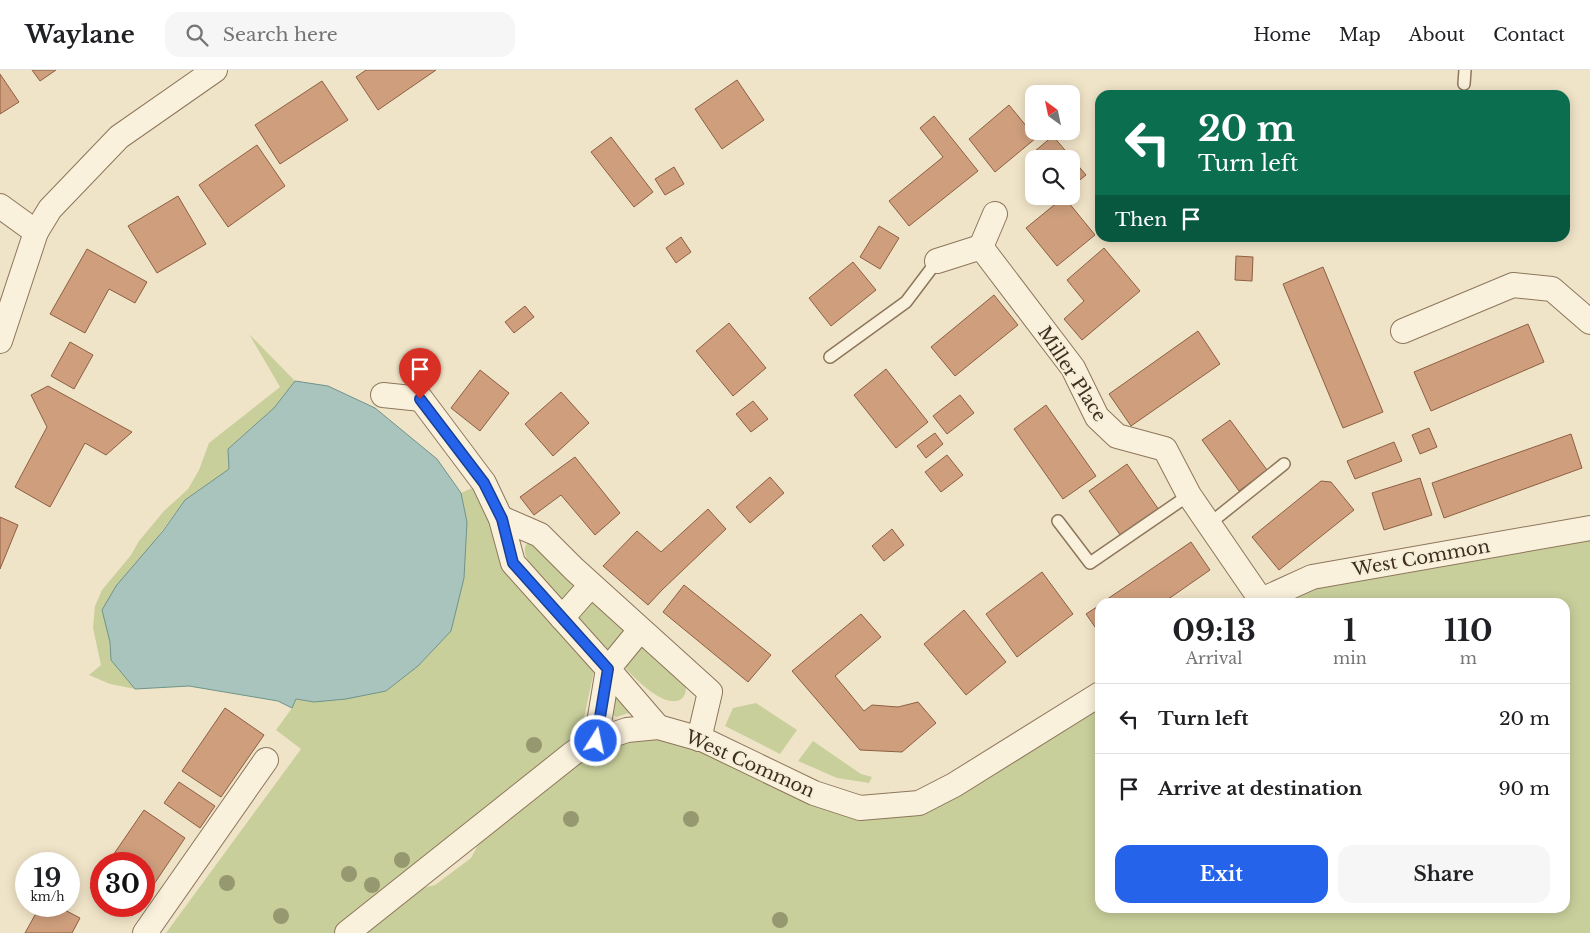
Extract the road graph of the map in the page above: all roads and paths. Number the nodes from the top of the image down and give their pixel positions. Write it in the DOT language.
graph roads {
  1 [pos="215,70"];
  2 [pos="1465,70"];
  3 [pos="1464,84"];
  4 [pos="0,206"];
  5 [pos="995,214"];
  6 [pos="36,232"];
  7 [pos="981,247"];
  8 [pos="937,260"];
  9 [pos="1590,322"];
  10 [pos="1403,331"];
  11 [pos="0,341"];
  12 [pos="830,357"];
  13 [pos="383,395"];
  14 [pos="1284,464"];
  15 [pos="1189,494"];
  16 [pos="501,518"];
  17 [pos="1058,521"];
  18 [pos="1209,524"];
  19 [pos="1590,528"];
  20 [pos="591,586"];
  21 [pos="1257,598"];
  22 [pos="1266,598"];
  23 [pos="562,618"];
  24 [pos="640,630"];
  25 [pos="608,669"];
  26 [pos="1095,697"];
  27 [pos="658,727"];
  28 [pos="699,738"];
  29 [pos="596,741"];
  30 [pos="266,760"];
  31 [pos="145,933"];
  32 [pos="347,933"];
  1 -- 6 [label="street"];
  2 -- 3 [label="lane"];
  4 -- 6 [label="street"];
  5 -- 7 [label="street"];
  6 -- 11 [label="street"];
  7 -- 8 [label="street"];
  7 -- 15 [label="street, Miller Place"];
  8 -- 12 [label="lane"];
  9 -- 10 [label="street"];
  13 -- 16 [label="street"];
  14 -- 18 [label="lane"];
  15 -- 17 [label="lane"];
  15 -- 18 [label="street, Miller Place"];
  16 -- 20 [label="street"];
  16 -- 23 [label="street"];
  18 -- 21 [label="street, Miller Place"];
  19 -- 22 [label="street, West Common"];
  20 -- 23 [label="street"];
  20 -- 24 [label="street"];
  23 -- 25 [label="street"];
  24 -- 25 [label="street"];
  24 -- 28 [label="street"];
  25 -- 27 [label="street"];
  25 -- 29 [label="street"];
  26 -- 28 [label="street, West Common"];
  27 -- 28 [label="street, West Common"];
  27 -- 29 [label="street, West Common"];
  29 -- 32 [label="street, West Common"];
  30 -- 31 [label="street"];
}
